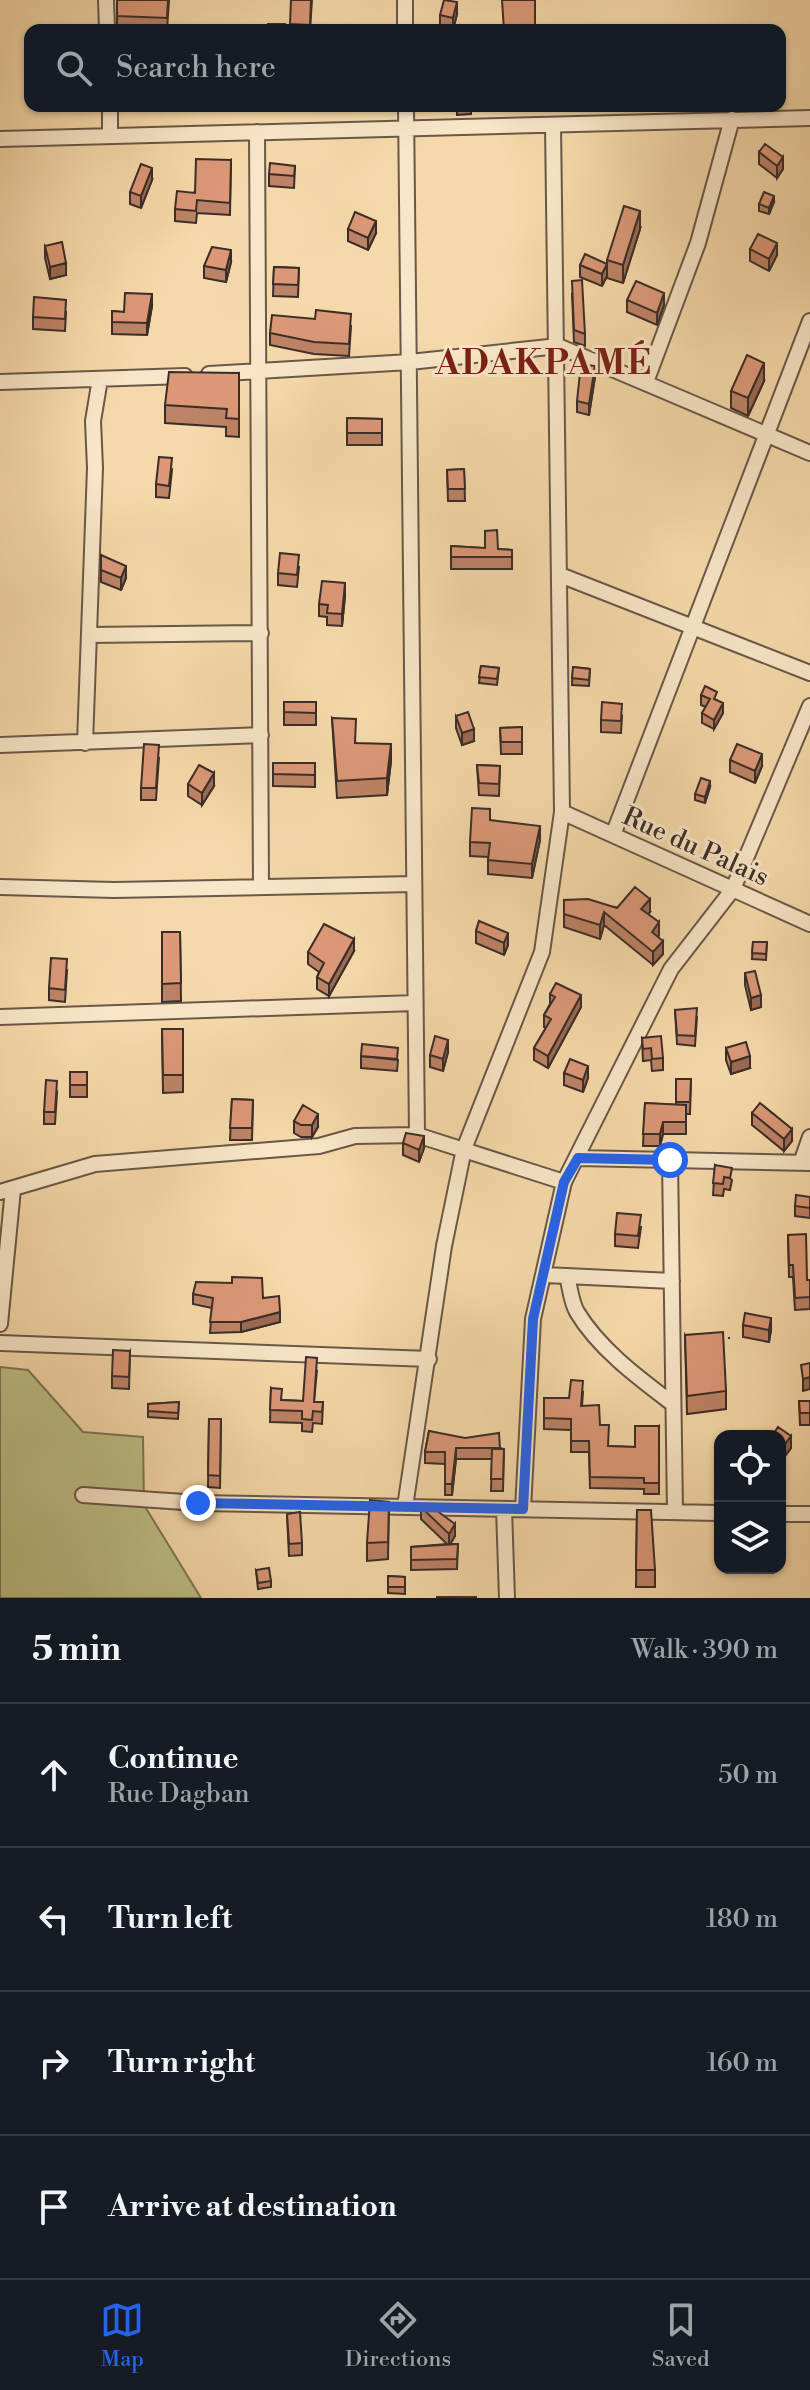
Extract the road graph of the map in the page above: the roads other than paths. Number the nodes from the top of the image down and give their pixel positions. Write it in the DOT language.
graph roads {
  1 [pos="106,0"];
  2 [pos="405,0"];
  3 [pos="107,24"];
  4 [pos="405,24"];
  5 [pos="110,112"];
  6 [pos="406,112"];
  7 [pos="810,118"];
  8 [pos="732,119"];
  9 [pos="553,125"];
  10 [pos="406,130"];
  11 [pos="257,132"];
  12 [pos="110,135"];
  13 [pos="0,139"];
  14 [pos="810,321"];
  15 [pos="558,346"];
  16 [pos="410,362"];
  17 [pos="260,371"];
  18 [pos="100,379"];
  19 [pos="0,382"];
  20 [pos="646,382"];
  21 [pos="765,434"];
  22 [pos="810,453"];
  23 [pos="560,575"];
  24 [pos="692,626"];
  25 [pos="261,633"];
  26 [pos="89,635"];
  27 [pos="810,673"];
  28 [pos="810,706"];
  29 [pos="261,735"];
  30 [pos="85,743"];
  31 [pos="0,745"];
  32 [pos="562,812"];
  33 [pos="613,835"];
  34 [pos="414,884"];
  35 [pos="0,887"];
  36 [pos="261,887"];
  37 [pos="733,889"];
  38 [pos="810,924"];
  39 [pos="415,1003"];
  40 [pos="0,1017"];
  41 [pos="417,1135"];
  42 [pos="810,1137"];
  43 [pos="464,1149"];
  44 [pos="578,1158"];
  45 [pos="670,1160"];
  46 [pos="806,1163"];
  47 [pos="564,1182"];
  48 [pos="6,1190"];
  49 [pos="545,1275"];
  50 [pos="567,1276"];
  51 [pos="672,1281"];
  52 [pos="0,1324"];
  53 [pos="0,1343"];
  54 [pos="429,1359"];
  55 [pos="673,1404"];
  56 [pos="83,1495"];
  57 [pos="405,1507"];
  58 [pos="504,1509"];
  59 [pos="523,1509"];
  60 [pos="675,1512"];
  61 [pos="714,1513"];
  62 [pos="786,1514"];
  63 [pos="810,1514"];
  64 [pos="507,1598"];
  1 -- 3 [label="street"];
  2 -- 4 [label="street"];
  5 -- 12 [label="street"];
  6 -- 10 [label="street"];
  7 -- 8 [label="street"];
  8 -- 9 [label="street"];
  8 -- 20 [label="street"];
  9 -- 10 [label="street"];
  9 -- 15 [label="street"];
  10 -- 11 [label="street"];
  10 -- 16 [label="street"];
  11 -- 12 [label="street"];
  11 -- 17 [label="street"];
  12 -- 13 [label="street"];
  14 -- 21 [label="street"];
  15 -- 16 [label="street"];
  15 -- 20 [label="street"];
  15 -- 23 [label="street"];
  16 -- 17 [label="street"];
  16 -- 34 [label="street"];
  17 -- 18 [label="street"];
  17 -- 25 [label="street"];
  18 -- 19 [label="street"];
  18 -- 26 [label="street"];
  20 -- 21 [label="street"];
  21 -- 22 [label="street"];
  21 -- 24 [label="street"];
  23 -- 24 [label="street"];
  23 -- 32 [label="street"];
  24 -- 27 [label="street"];
  24 -- 33 [label="street"];
  25 -- 26 [label="street"];
  25 -- 29 [label="street"];
  26 -- 30 [label="street"];
  28 -- 37 [label="street"];
  29 -- 30 [label="street"];
  29 -- 36 [label="street"];
  30 -- 31 [label="street"];
  32 -- 33 [label="street, Rue du Palais"];
  32 -- 43 [label="street"];
  33 -- 37 [label="street, Rue du Palais"];
  34 -- 36 [label="street"];
  34 -- 39 [label="street"];
  35 -- 36 [label="street"];
  37 -- 38 [label="street, Rue du Palais"];
  37 -- 44 [label="street"];
  39 -- 40 [label="street"];
  39 -- 41 [label="street"];
  41 -- 43 [label="street"];
  41 -- 48 [label="street"];
  42 -- 46 [label="street"];
  43 -- 47 [label="street"];
  43 -- 54 [label="street"];
  44 -- 45 [label="street"];
  44 -- 47 [label="street"];
  45 -- 46 [label="street"];
  45 -- 51 [label="street"];
  47 -- 49 [label="street"];
  48 -- 52 [label="street"];
  49 -- 50 [label="street"];
  49 -- 59 [label="street"];
  50 -- 51 [label="street"];
  50 -- 55 [label="street"];
  51 -- 55 [label="street"];
  53 -- 54 [label="street"];
  54 -- 57 [label="street"];
  55 -- 60 [label="street"];
  56 -- 57 [label="street"];
  57 -- 58 [label="street"];
  58 -- 59 [label="street"];
  58 -- 64 [label="street"];
  59 -- 60 [label="street"];
  60 -- 61 [label="street"];
  62 -- 63 [label="street"];
}
